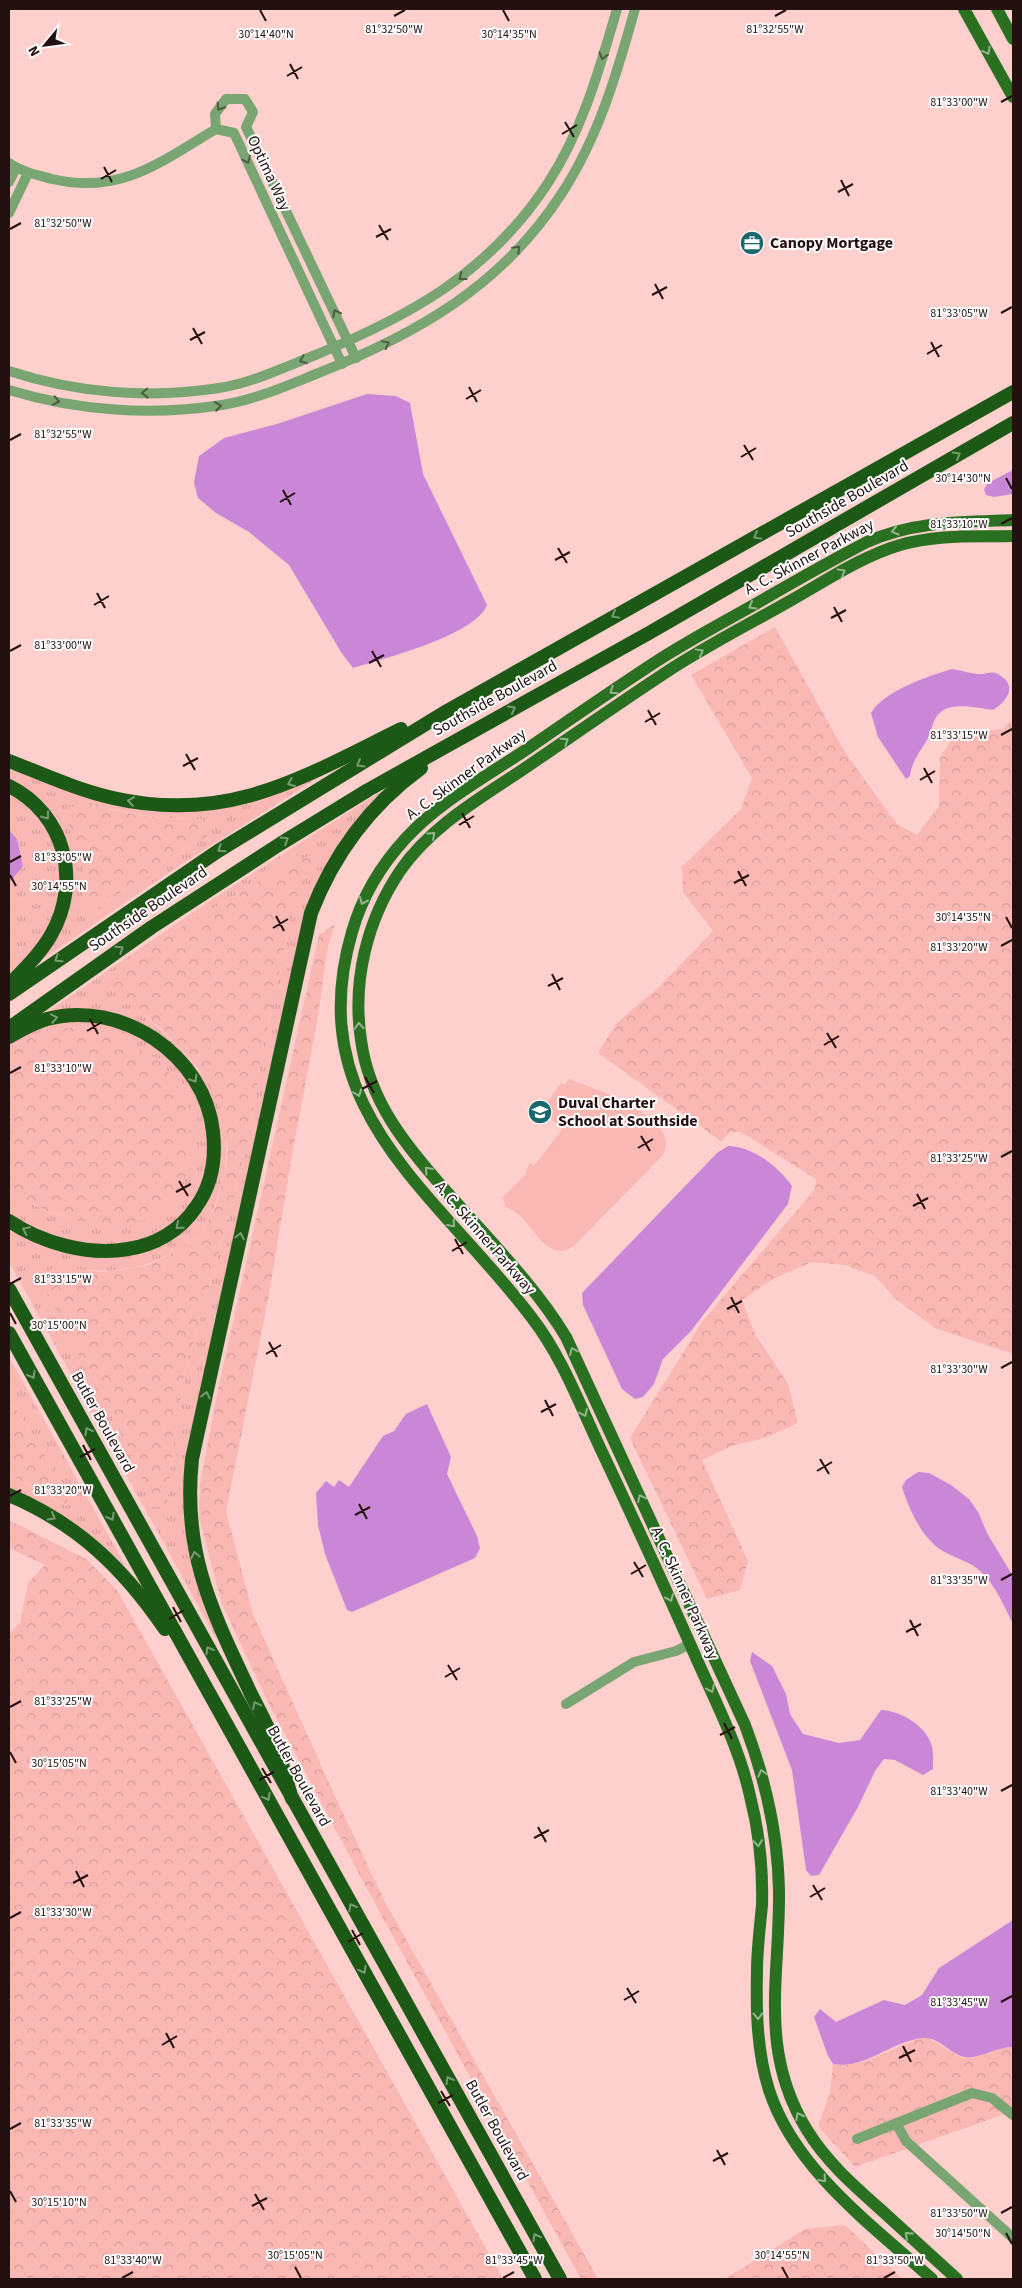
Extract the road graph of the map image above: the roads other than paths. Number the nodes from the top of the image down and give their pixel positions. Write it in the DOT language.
graph roads {
  1 [pos="616,9"];
  2 [pos="635,9"];
  3 [pos="964,9"];
  4 [pos="996,9"];
  5 [pos="1013,39"];
  6 [pos="1013,97"];
  7 [pos="246,127"];
  8 [pos="216,129"];
  9 [pos="234,133"];
  10 [pos="12,166"];
  11 [pos="28,173"];
  12 [pos="9,182"];
  13 [pos="541,193"];
  14 [pos="555,203"];
  15 [pos="9,213"];
  16 [pos="349,341"];
  17 [pos="334,347"];
  18 [pos="356,358"];
  19 [pos="342,364"];
  20 [pos="9,371"];
  21 [pos="9,390"];
  22 [pos="1013,392"];
  23 [pos="1013,423"];
  24 [pos="1013,520"];
  25 [pos="1013,536"];
  26 [pos="492,685"];
  27 [pos="470,733"];
  28 [pos="9,761"];
  29 [pos="9,786"];
  30 [pos="388,859"];
  31 [pos="401,869"];
  32 [pos="9,984"];
  33 [pos="9,994"];
  34 [pos="9,1028"];
  35 [pos="9,1037"];
  36 [pos="9,1221"];
  37 [pos="9,1289"];
  38 [pos="9,1333"];
  39 [pos="9,1495"];
  40 [pos="690,1644"];
  41 [pos="215,1704"];
  42 [pos="566,1704"];
  43 [pos="292,1800"];
  44 [pos="1013,2115"];
  45 [pos="896,2123"];
  46 [pos="857,2139"];
  47 [pos="1013,2238"];
  48 [pos="535,2279"];
  49 [pos="560,2279"];
  50 [pos="932,2279"];
  51 [pos="957,2279"];
  1 -- 13 [label="street, one-way"];
  2 -- 14 [label="street"];
  3 -- 6 [label="main road, one-way"];
  4 -- 5 [label="main road"];
  7 -- 8 [label="street, one-way"];
  7 -- 9 [label="street"];
  16 -- 7 [label="street, one-way"];
  8 -- 9 [label="street, Optima Way"];
  8 -- 11 [label="street"];
  9 -- 17 [label="street, Optima Way, one-way"];
  10 -- 11 [label="street"];
  10 -- 12 [label="street"];
  11 -- 15 [label="street"];
  13 -- 14 [label="street"];
  13 -- 16 [label="street, one-way"];
  18 -- 14 [label="street, one-way"];
  16 -- 17 [label="street"];
  16 -- 18 [label="street"];
  17 -- 19 [label="street, Optima Way"];
  17 -- 20 [label="street, one-way"];
  18 -- 19 [label="street"];
  21 -- 19 [label="street, one-way"];
  22 -- 26 [label="highway, Southside Boulevard, one-way"];
  27 -- 23 [label="highway, Southside Boulevard, one-way"];
  24 -- 30 [label="main road, A. C. Skinner Parkway, one-way"];
  31 -- 25 [label="main road, A. C. Skinner Parkway, one-way"];
  26 -- 28 [label="highway, one-way"];
  26 -- 33 [label="highway, Southside Boulevard, one-way"];
  34 -- 27 [label="highway, Southside Boulevard, one-way"];
  43 -- 27 [label="highway, one-way"];
  29 -- 32 [label="highway, one-way"];
  30 -- 31 [label="main road"];
  30 -- 40 [label="main road, A. C. Skinner Parkway, one-way"];
  51 -- 31 [label="main road, A. C. Skinner Parkway, one-way"];
  35 -- 36 [label="highway, one-way"];
  43 -- 37 [label="highway, Butler Boulevard, one-way"];
  38 -- 41 [label="highway, one-way"];
  39 -- 41 [label="highway, one-way"];
  40 -- 42 [label="street"];
  40 -- 50 [label="main road, A. C. Skinner Parkway, one-way"];
  41 -- 48 [label="highway, one-way"];
  49 -- 43 [label="highway, Butler Boulevard, one-way"];
  44 -- 45 [label="street"];
  45 -- 46 [label="street"];
  45 -- 47 [label="street"];
}
